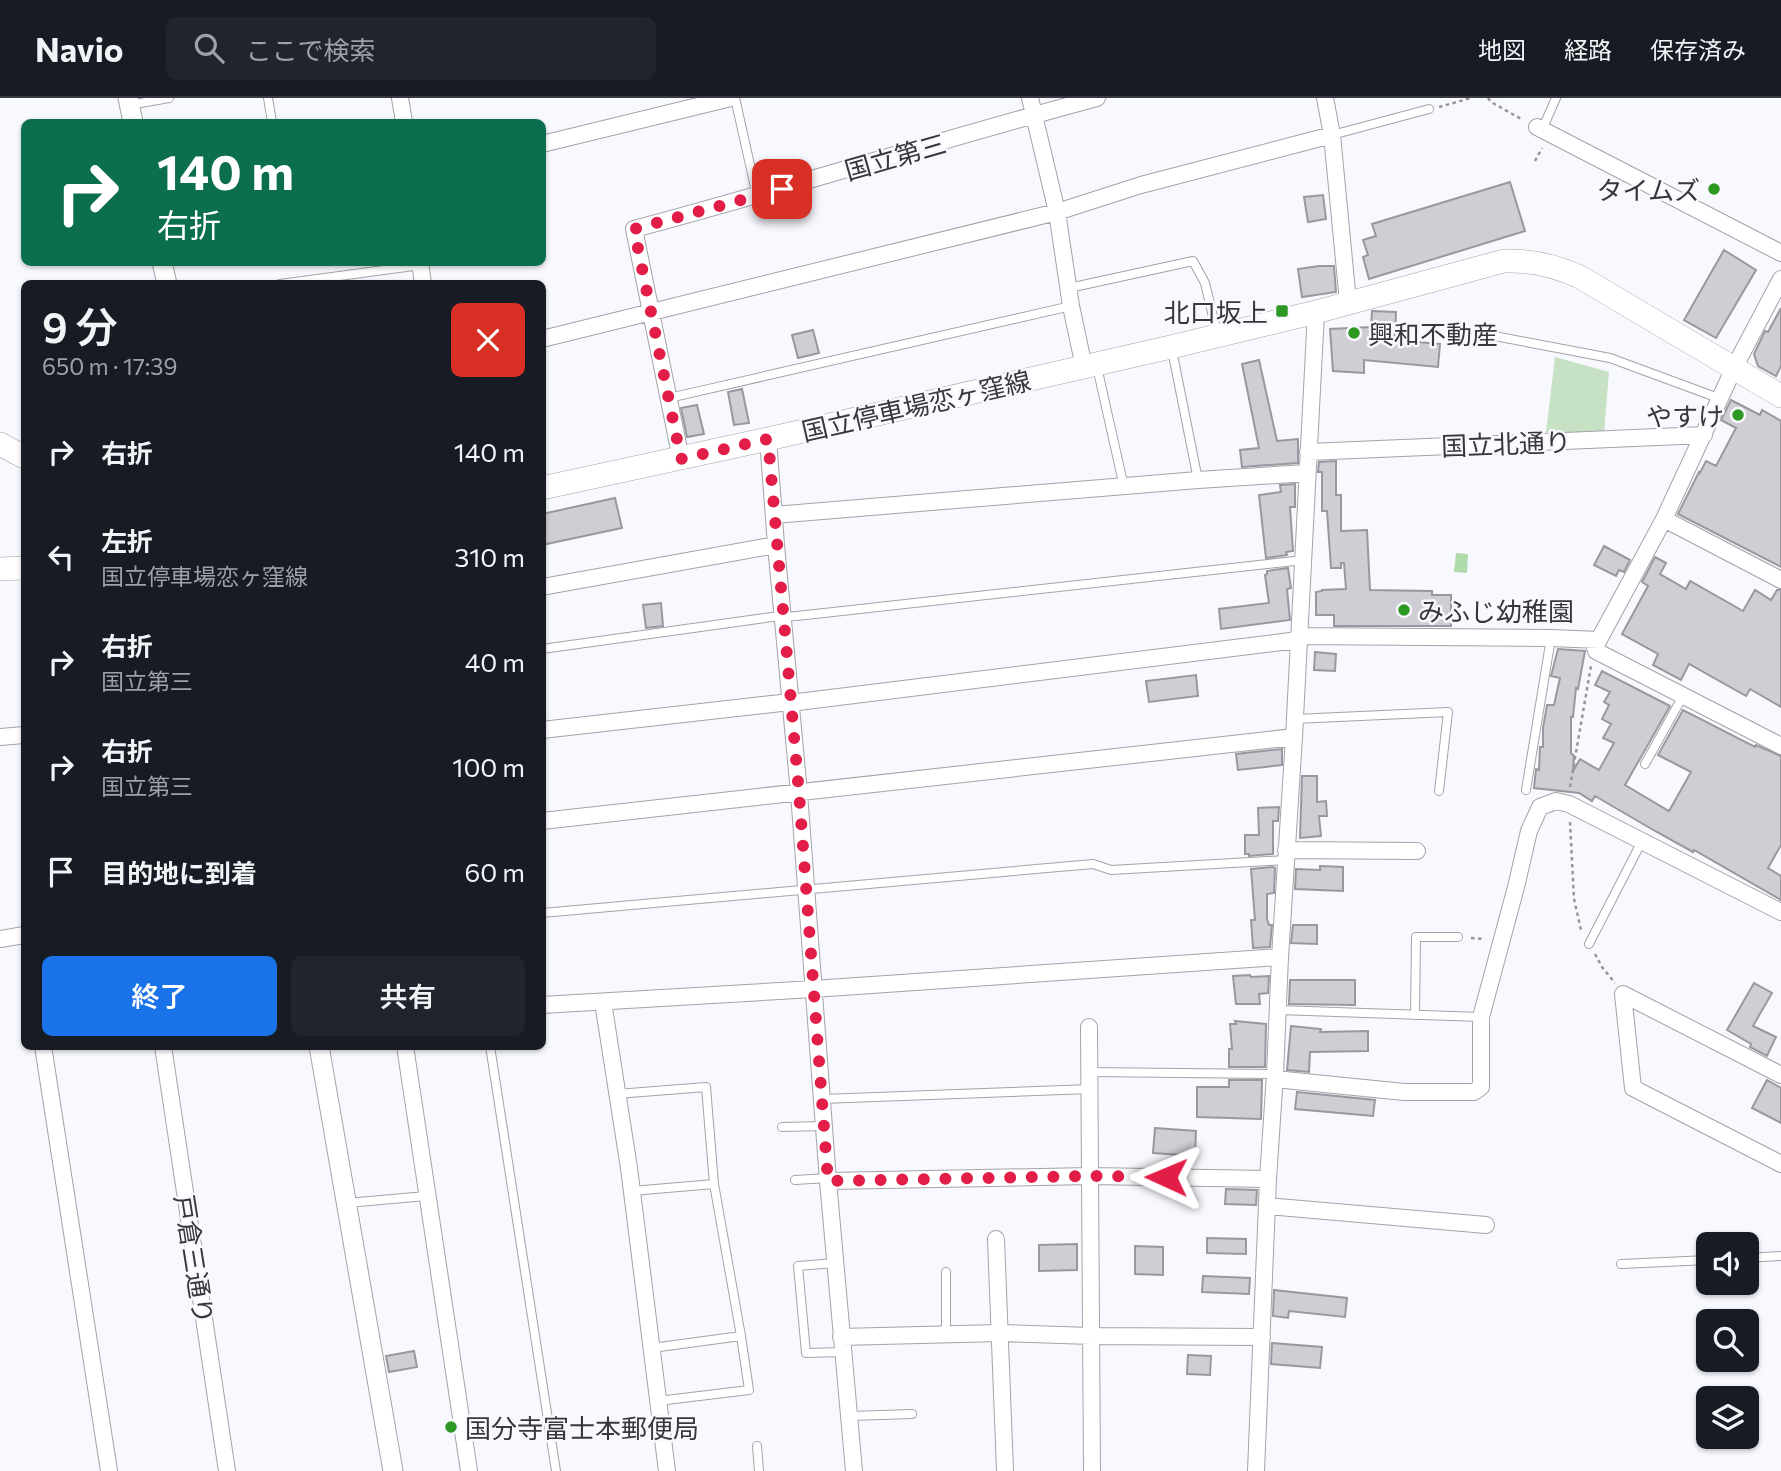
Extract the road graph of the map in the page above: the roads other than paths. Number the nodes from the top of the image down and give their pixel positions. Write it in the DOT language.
graph roads {
  1 [pos="169,98"];
  2 [pos="268,98"];
  3 [pos="400,98"];
  4 [pos="733,98"];
  5 [pos="1030,98"];
  6 [pos="1097,98"];
  7 [pos="1325,98"];
  8 [pos="1556,98"];
  9 [pos="677,104"];
  10 [pos="130,108"];
  11 [pos="1429,109"];
  12 [pos="1034,115"];
  13 [pos="272,119"];
  14 [pos="404,119"];
  15 [pos="1539,128"];
  16 [pos="1332,135"];
  17 [pos="546,143"];
  18 [pos="757,196"];
  19 [pos="1057,212"];
  20 [pos="1781,253"];
  21 [pos="407,266"];
  22 [pos="1781,279"];
  23 [pos="308,280"];
  24 [pos="1069,288"];
  25 [pos="1348,302"];
  26 [pos="1071,306"];
  27 [pos="1316,312"];
  28 [pos="651,313"];
  29 [pos="1484,334"];
  30 [pos="1218,336"];
  31 [pos="546,338"];
  32 [pos="1171,347"];
  33 [pos="1090,365"];
  34 [pos="1734,368"];
  35 [pos="1781,396"];
  36 [pos="669,398"];
  37 [pos="1721,399"];
  38 [pos="1704,435"];
  39 [pos="768,439"];
  40 [pos="0,444"];
  41 [pos="1308,452"];
  42 [pos="21,455"];
  43 [pos="681,459"];
  44 [pos="1307,473"];
  45 [pos="1199,480"];
  46 [pos="546,487"];
  47 [pos="1124,487"];
  48 [pos="775,515"];
  49 [pos="1664,519"];
  50 [pos="776,545"];
  51 [pos="1303,561"];
  52 [pos="21,568"];
  53 [pos="0,569"];
  54 [pos="1781,580"];
  55 [pos="546,586"];
  56 [pos="784,617"];
  57 [pos="1298,638"];
  58 [pos="1550,638"];
  59 [pos="1599,640"];
  60 [pos="546,648"];
  61 [pos="1683,696"];
  62 [pos="790,703"];
  63 [pos="1295,719"];
  64 [pos="546,730"];
  65 [pos="21,735"];
  66 [pos="0,737"];
  67 [pos="1294,737"];
  68 [pos="1781,747"];
  69 [pos="1646,764"];
  70 [pos="1527,790"];
  71 [pos="1439,791"];
  72 [pos="799,793"];
  73 [pos="546,821"];
  74 [pos="1642,841"];
  75 [pos="1417,851"];
  76 [pos="1286,855"];
  77 [pos="806,890"];
  78 [pos="1781,912"];
  79 [pos="546,913"];
  80 [pos="21,936"];
  81 [pos="1458,937"];
  82 [pos="0,939"];
  83 [pos="1589,944"];
  84 [pos="1280,957"];
  85 [pos="813,989"];
  86 [pos="603,1002"];
  87 [pos="546,1005"];
  88 [pos="1278,1010"];
  89 [pos="1415,1015"];
  90 [pos="1481,1017"];
  91 [pos="1090,1027"];
  92 [pos="44,1050"];
  93 [pos="164,1050"];
  94 [pos="320,1050"];
  95 [pos="406,1050"];
  96 [pos="491,1050"];
  97 [pos="1090,1072"];
  98 [pos="1781,1074"];
  99 [pos="1275,1077"];
  100 [pos="1090,1089"];
  101 [pos="617,1094"];
  102 [pos="822,1099"];
  103 [pos="824,1126"];
  104 [pos="782,1127"];
  105 [pos="1781,1164"];
  106 [pos="1090,1176"];
  107 [pos="1268,1179"];
  108 [pos="795,1180"];
  109 [pos="828,1180"];
  110 [pos="714,1184"];
  111 [pos="632,1191"];
  112 [pos="426,1196"];
  113 [pos="347,1203"];
  114 [pos="1267,1206"];
  115 [pos="1486,1225"];
  116 [pos="996,1239"];
  117 [pos="1781,1256"];
  118 [pos="1759,1257"];
  119 [pos="1696,1261"];
  120 [pos="835,1263"];
  121 [pos="1621,1264"];
  122 [pos="946,1272"];
  123 [pos="999,1333"];
  124 [pos="946,1334"];
  125 [pos="741,1336"];
  126 [pos="1091,1336"];
  127 [pos="1262,1337"];
  128 [pos="843,1344"];
  129 [pos="652,1348"];
  130 [pos="658,1401"];
  131 [pos="912,1414"];
  132 [pos="850,1416"];
  133 [pos="757,1446"];
  134 [pos="109,1471"];
  135 [pos="227,1471"];
  136 [pos="393,1471"];
  137 [pos="469,1471"];
  138 [pos="556,1471"];
  139 [pos="667,1471"];
  140 [pos="759,1471"];
  141 [pos="854,1471"];
  142 [pos="1005,1471"];
  143 [pos="1092,1471"];
  144 [pos="1256,1471"];
  1 -- 10 [label="lane"];
  2 -- 13 [label="lane"];
  3 -- 14 [label="street"];
  4 -- 9 [label="street"];
  4 -- 18 [label="lane"];
  5 -- 12 [label="street"];
  6 -- 12 [label="street, 国立第三"];
  7 -- 16 [label="street"];
  8 -- 15 [label="lane"];
  9 -- 17 [label="street"];
  11 -- 16 [label="lane"];
  12 -- 18 [label="street, 国立第三"];
  12 -- 19 [label="street"];
  15 -- 20 [label="street"];
  16 -- 19 [label="street"];
  16 -- 25 [label="street"];
  18 -- 28 [label="street, 国立第三"];
  19 -- 24 [label="street"];
  19 -- 28 [label="street"];
  21 -- 23 [label="lane"];
  22 -- 34 [label="street"];
  24 -- 26 [label="street"];
  24 -- 30 [label="lane"];
  25 -- 27 [label="main road, 国立停車場恋ヶ窪線"];
  25 -- 34 [label="main road, 国立停車場恋ヶ窪線"];
  26 -- 33 [label="street"];
  26 -- 36 [label="lane"];
  27 -- 30 [label="main road, 国立停車場恋ヶ窪線"];
  27 -- 41 [label="street"];
  28 -- 31 [label="street"];
  28 -- 36 [label="street, 国立第三"];
  29 -- 37 [label="lane"];
  30 -- 32 [label="main road, 国立停車場恋ヶ窪線"];
  32 -- 33 [label="main road, 国立停車場恋ヶ窪線"];
  32 -- 45 [label="lane"];
  33 -- 39 [label="main road, 国立停車場恋ヶ窪線"];
  33 -- 47 [label="lane"];
  34 -- 35 [label="main road, 国立停車場恋ヶ窪線"];
  34 -- 37 [label="street"];
  36 -- 43 [label="street, 国立第三"];
  37 -- 38 [label="street"];
  38 -- 41 [label="street, 国立北通り"];
  38 -- 49 [label="street"];
  39 -- 43 [label="main road, 国立停車場恋ヶ窪線"];
  39 -- 48 [label="street"];
  40 -- 42 [label="main road"];
  41 -- 44 [label="street"];
  43 -- 46 [label="main road, 国立停車場恋ヶ窪線"];
  44 -- 45 [label="street"];
  44 -- 51 [label="street"];
  45 -- 47 [label="street"];
  47 -- 48 [label="street"];
  48 -- 50 [label="street"];
  49 -- 54 [label="street"];
  49 -- 59 [label="street"];
  50 -- 55 [label="street"];
  50 -- 56 [label="street"];
  51 -- 56 [label="lane"];
  51 -- 57 [label="street"];
  52 -- 53 [label="main road"];
  56 -- 60 [label="lane"];
  56 -- 62 [label="street"];
  57 -- 58 [label="street"];
  57 -- 62 [label="street"];
  57 -- 63 [label="street"];
  58 -- 59 [label="street"];
  58 -- 70 [label="lane"];
  59 -- 61 [label="street"];
  61 -- 68 [label="street"];
  61 -- 69 [label="lane"];
  62 -- 64 [label="street"];
  62 -- 72 [label="street"];
  63 -- 67 [label="street"];
  63 -- 71 [label="lane"];
  65 -- 66 [label="street"];
  67 -- 72 [label="street"];
  67 -- 76 [label="street"];
  72 -- 73 [label="street"];
  72 -- 77 [label="street"];
  74 -- 78 [label="street"];
  74 -- 83 [label="lane"];
  74 -- 90 [label="street"];
  75 -- 76 [label="street"];
  76 -- 77 [label="lane"];
  76 -- 84 [label="street"];
  77 -- 79 [label="lane"];
  77 -- 85 [label="street"];
  80 -- 82 [label="street"];
  81 -- 89 [label="lane"];
  84 -- 85 [label="street"];
  84 -- 88 [label="street"];
  85 -- 86 [label="street"];
  85 -- 102 [label="street"];
  86 -- 87 [label="street"];
  86 -- 101 [label="street"];
  88 -- 89 [label="lane"];
  88 -- 99 [label="street"];
  89 -- 90 [label="lane"];
  90 -- 99 [label="street"];
  91 -- 97 [label="street"];
  92 -- 134 [label="street"];
  93 -- 135 [label="street, 戸倉三通り"];
  94 -- 113 [label="street"];
  95 -- 112 [label="street"];
  96 -- 138 [label="lane"];
  97 -- 99 [label="lane"];
  97 -- 100 [label="street"];
  98 -- 105 [label="street"];
  99 -- 107 [label="street"];
  100 -- 102 [label="lane"];
  100 -- 106 [label="street"];
  101 -- 110 [label="lane"];
  101 -- 111 [label="street"];
  102 -- 103 [label="street"];
  103 -- 104 [label="lane"];
  103 -- 109 [label="street"];
  106 -- 107 [label="street"];
  106 -- 109 [label="street"];
  106 -- 126 [label="street"];
  107 -- 114 [label="street"];
  108 -- 109 [label="lane"];
  109 -- 120 [label="street"];
  110 -- 111 [label="lane"];
  110 -- 125 [label="lane"];
  111 -- 129 [label="street"];
  112 -- 113 [label="lane"];
  112 -- 137 [label="street"];
  113 -- 136 [label="street"];
  114 -- 115 [label="street"];
  114 -- 127 [label="street"];
  116 -- 123 [label="street"];
  117 -- 118 [label="lane"];
  119 -- 121 [label="lane"];
  120 -- 128 [label="street"];
  120 -- 128 [label="lane"];
  122 -- 124 [label="lane"];
  123 -- 124 [label="street"];
  123 -- 126 [label="street"];
  123 -- 142 [label="street"];
  124 -- 128 [label="street"];
  125 -- 129 [label="lane"];
  125 -- 130 [label="lane"];
  126 -- 127 [label="street"];
  126 -- 143 [label="street"];
  127 -- 144 [label="street"];
  128 -- 132 [label="street"];
  129 -- 130 [label="street"];
  130 -- 139 [label="street"];
  131 -- 132 [label="lane"];
  132 -- 141 [label="street"];
  133 -- 140 [label="lane"];
}
